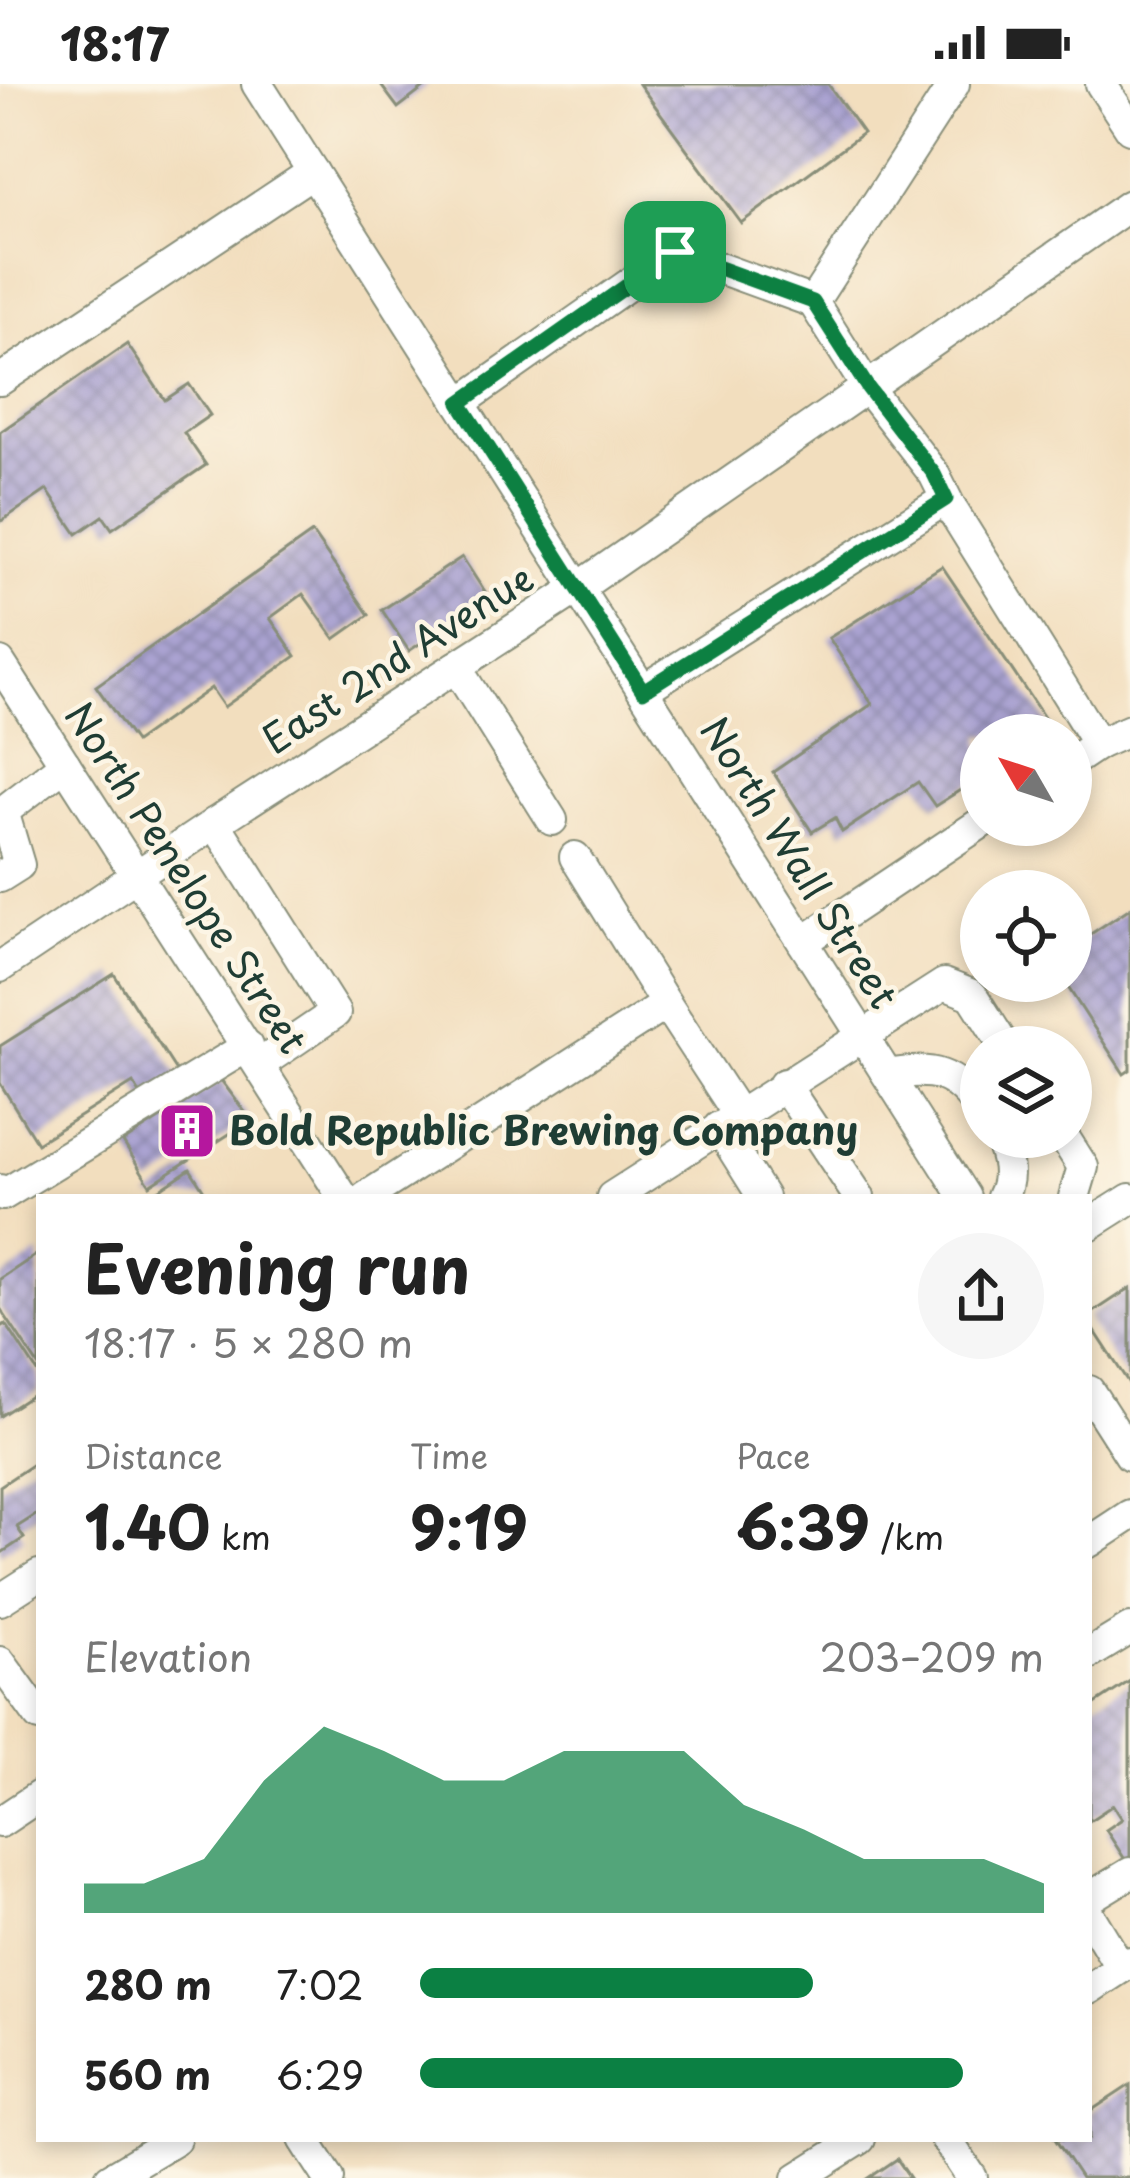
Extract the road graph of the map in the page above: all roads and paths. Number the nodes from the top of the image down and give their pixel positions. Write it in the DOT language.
graph roads {
  1 [pos="257,84"];
  2 [pos="954,84"];
  3 [pos="1101,84"];
  4 [pos="1130,128"];
  5 [pos="313,172"];
  6 [pos="1130,206"];
  7 [pos="813,302"];
  8 [pos="0,380"];
  9 [pos="868,388"];
  10 [pos="460,403"];
  11 [pos="946,499"];
  12 [pos="578,588"];
  13 [pos="0,663"];
  14 [pos="456,667"];
  15 [pos="643,691"];
  16 [pos="1130,730"];
  17 [pos="1098,744"];
  18 [pos="1092,748"];
  19 [pos="65,764"];
  20 [pos="2,812"];
  21 [pos="553,820"];
  22 [pos="215,823"];
  23 [pos="960,837"];
  24 [pos="575,857"];
  25 [pos="136,875"];
  26 [pos="0,877"];
  27 [pos="803,942"];
  28 [pos="0,968"];
  29 [pos="665,1004"];
  30 [pos="992,1026"];
  31 [pos="862,1035"];
  32 [pos="254,1055"];
  33 [pos="888,1075"];
  34 [pos="784,1084"];
  35 [pos="960,1087"];
  36 [pos="728,1121"];
  37 [pos="1007,1158"];
  38 [pos="648,1187"];
  39 [pos="0,1190"];
  40 [pos="342,1194"];
  41 [pos="371,1194"];
  42 [pos="762,1194"];
  43 [pos="857,1194"];
  44 [pos="963,1194"];
  45 [pos="1003,1194"];
  46 [pos="1130,1199"];
  47 [pos="1092,1223"];
  48 [pos="1092,1396"];
  49 [pos="1130,1455"];
  50 [pos="1130,1515"];
  51 [pos="1092,1540"];
  52 [pos="36,1577"];
  53 [pos="0,1600"];
  54 [pos="1130,1629"];
  55 [pos="1092,1652"];
  56 [pos="0,1662"];
  57 [pos="33,1707"];
  58 [pos="0,1717"];
  59 [pos="36,1798"];
  60 [pos="0,1822"];
  61 [pos="1130,1873"];
  62 [pos="1092,1896"];
  63 [pos="1092,1919"];
  64 [pos="1126,1965"];
  65 [pos="1092,1987"];
  66 [pos="171,2142"];
  67 [pos="306,2142"];
  68 [pos="855,2142"];
  69 [pos="948,2142"];
  70 [pos="110,2178"];
  71 [pos="329,2178"];
  72 [pos="798,2178"];
  73 [pos="972,2178"];
  1 -- 5 [label="street, North Wall Street"];
  2 -- 7 [label="street"];
  3 -- 4 [label="street"];
  5 -- 8 [label="street"];
  5 -- 10 [label="street, North Wall Street"];
  6 -- 9 [label="street, East 2nd Avenue"];
  7 -- 9 [label="street"];
  7 -- 10 [label="street"];
  9 -- 11 [label="street"];
  9 -- 12 [label="street, East 2nd Avenue"];
  10 -- 12 [label="street, North Wall Street"];
  11 -- 15 [label="street"];
  11 -- 17 [label="street"];
  12 -- 14 [label="street, East 2nd Avenue"];
  12 -- 15 [label="street, North Wall Street"];
  13 -- 19 [label="street, North Penelope Street"];
  14 -- 21 [label="street"];
  14 -- 22 [label="street, East 2nd Avenue"];
  15 -- 27 [label="street, North Wall Street"];
  16 -- 17 [label="street"];
  17 -- 18 [label="street"];
  19 -- 20 [label="street"];
  19 -- 25 [label="street, North Penelope Street"];
  20 -- 26 [label="street"];
  22 -- 25 [label="street, East 2nd Avenue"];
  22 -- 32 [label="street"];
  23 -- 27 [label="street"];
  24 -- 29 [label="street"];
  25 -- 28 [label="street, East 2nd Avenue"];
  25 -- 32 [label="street, North Penelope Street"];
  27 -- 31 [label="street, North Wall Street"];
  29 -- 36 [label="street"];
  29 -- 41 [label="street"];
  30 -- 31 [label="street"];
  31 -- 33 [label="street, North Wall Street"];
  31 -- 34 [label="street"];
  32 -- 39 [label="street"];
  32 -- 40 [label="street, North Penelope Street"];
  33 -- 35 [label="street"];
  33 -- 44 [label="street, North Wall Street"];
  34 -- 36 [label="street"];
  34 -- 43 [label="street"];
  36 -- 38 [label="street"];
  36 -- 42 [label="street"];
  37 -- 45 [label="street"];
  46 -- 47 [label="street"];
  48 -- 49 [label="street"];
  50 -- 51 [label="street"];
  52 -- 53 [label="street"];
  54 -- 55 [label="street"];
  56 -- 57 [label="street"];
  57 -- 58 [label="street"];
  59 -- 60 [label="street"];
  61 -- 62 [label="street"];
  63 -- 64 [label="street"];
  64 -- 65 [label="street"];
  66 -- 70 [label="street"];
  67 -- 71 [label="street"];
  68 -- 72 [label="street"];
  69 -- 73 [label="street"];
}
